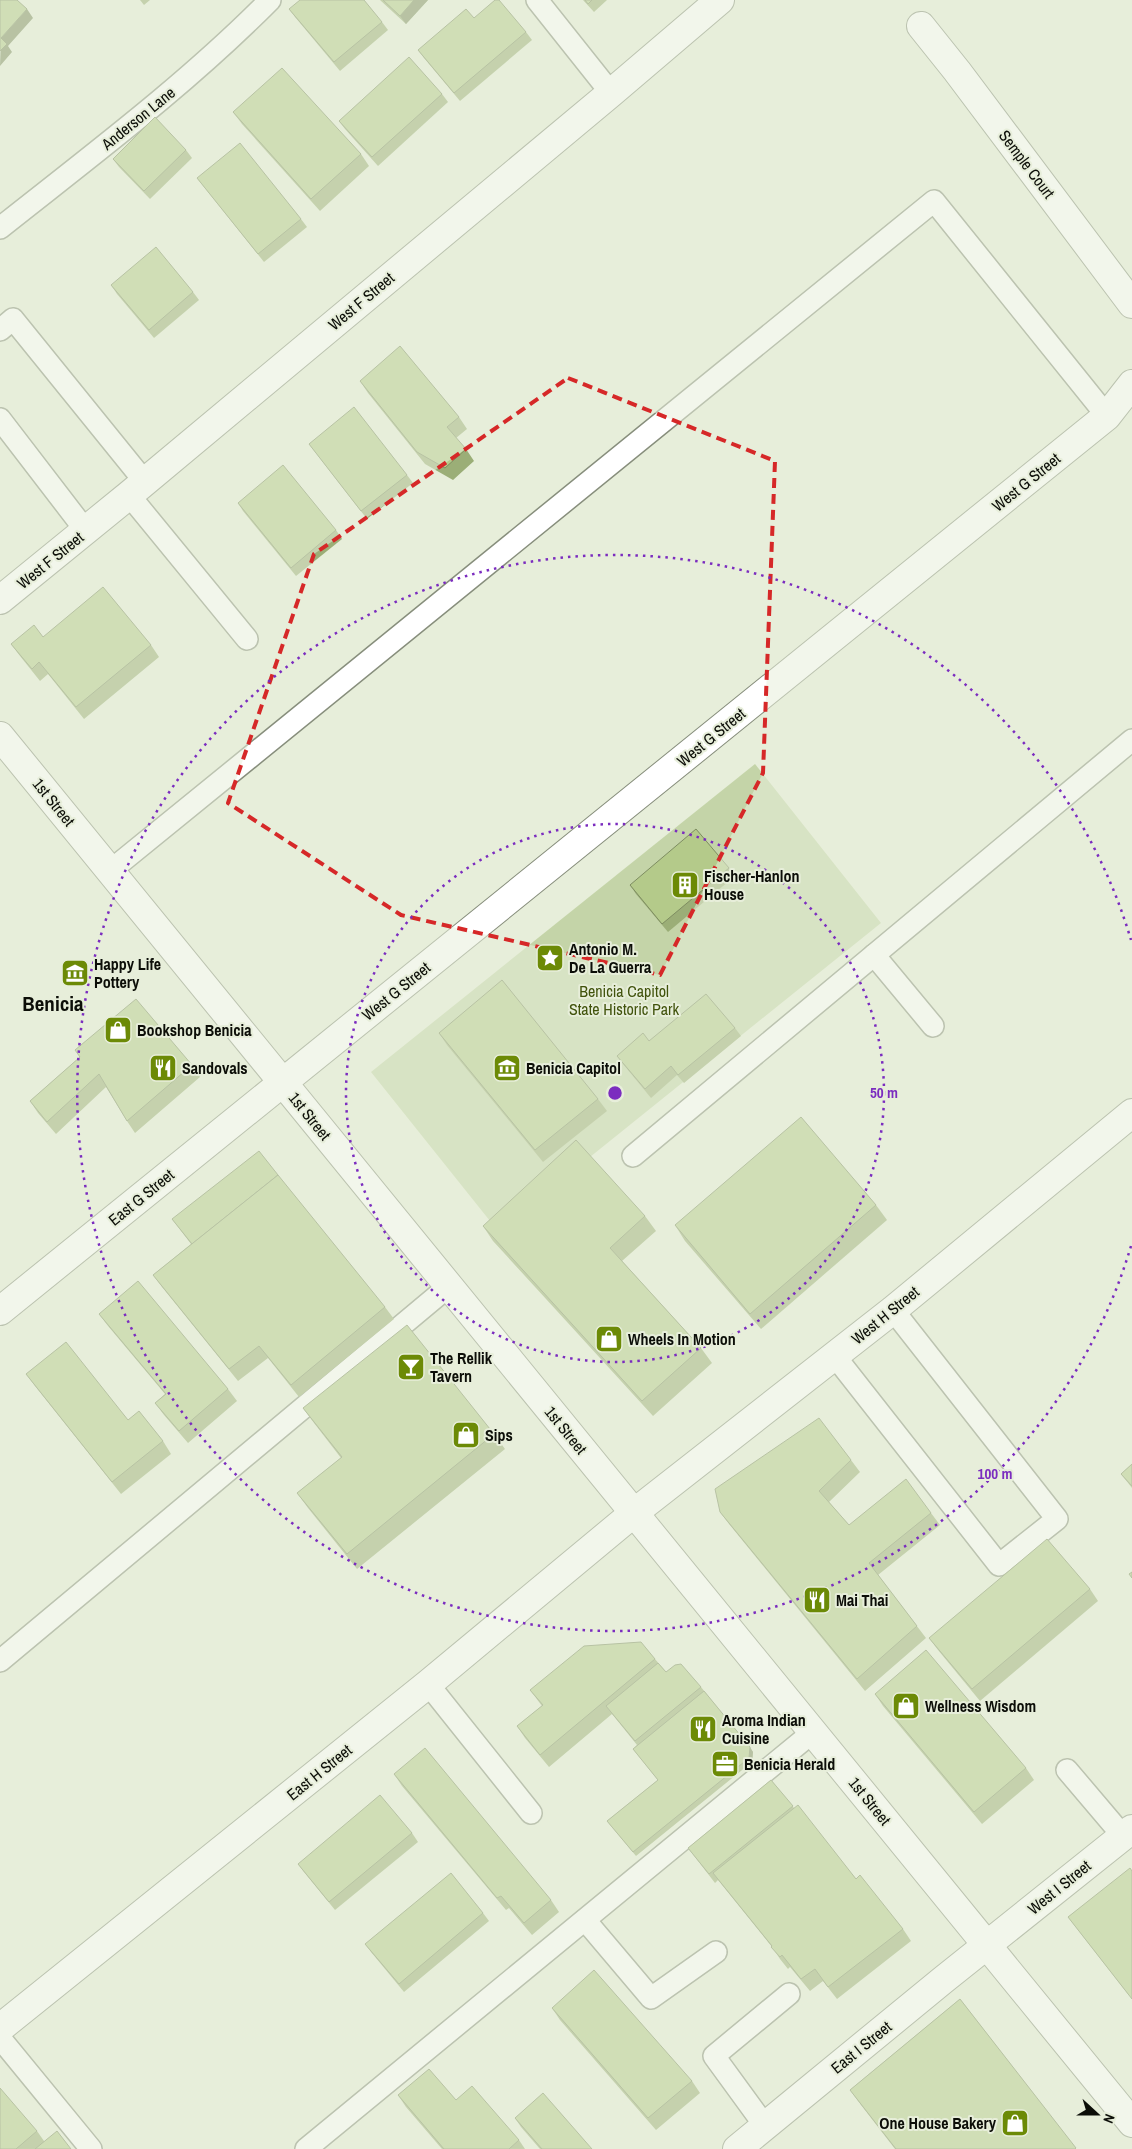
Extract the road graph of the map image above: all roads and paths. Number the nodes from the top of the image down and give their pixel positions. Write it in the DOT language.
graph roads {
  1 [pos="270,0"];
  2 [pos="537,0"];
  3 [pos="720,0"];
  4 [pos="921,26"];
  5 [pos="611,93"];
  6 [pos="0,228"];
  7 [pos="1132,304"];
  8 [pos="0,330"];
  9 [pos="1132,384"];
  10 [pos="1107,416"];
  11 [pos="0,419"];
  12 [pos="137,488"];
  13 [pos="86,531"];
  14 [pos="0,600"];
  15 [pos="247,639"];
  16 [pos="0,736"];
  17 [pos="1132,740"];
  18 [pos="110,871"];
  19 [pos="874,955"];
  20 [pos="933,1026"];
  21 [pos="283,1083"];
  22 [pos="1132,1113"];
  23 [pos="633,1156"];
  24 [pos="449,1286"];
  25 [pos="0,1310"];
  26 [pos="893,1310"];
  27 [pos="834,1355"];
  28 [pos="635,1512"];
  29 [pos="0,1661"];
  30 [pos="428,1684"];
  31 [pos="813,1732"];
  32 [pos="1067,1770"];
  33 [pos="531,1813"];
  34 [pos="1128,1832"];
  35 [pos="584,1920"];
  36 [pos="987,1946"];
  37 [pos="716,1952"];
  38 [pos="789,1994"];
  39 [pos="0,2028"];
  40 [pos="0,2038"];
  41 [pos="1132,2123"];
  42 [pos="765,2126"];
  43 [pos="91,2149"];
  44 [pos="306,2149"];
  45 [pos="737,2149"];
  1 -- 6 [label="lane, Anderson Lane"];
  2 -- 5 [label="lane"];
  3 -- 5 [label="street, West F Street"];
  4 -- 7 [label="street, Semple Court"];
  5 -- 12 [label="street, West F Street"];
  8 -- 12 [label="lane"];
  9 -- 10 [label="street, West G Street"];
  10 -- 18 [label="lane"];
  10 -- 21 [label="street, West G Street"];
  11 -- 13 [label="lane"];
  12 -- 13 [label="street, West F Street"];
  12 -- 15 [label="lane"];
  13 -- 14 [label="street, West F Street"];
  16 -- 18 [label="street, 1st Street"];
  17 -- 19 [label="lane"];
  18 -- 21 [label="street, 1st Street"];
  19 -- 20 [label="lane"];
  19 -- 23 [label="lane"];
  21 -- 24 [label="street, 1st Street"];
  21 -- 25 [label="street, East G Street"];
  22 -- 26 [label="street, West H Street"];
  24 -- 28 [label="street, 1st Street"];
  24 -- 29 [label="lane"];
  26 -- 27 [label="street, West H Street"];
  26 -- 27 [label="lane"];
  27 -- 28 [label="street, West H Street"];
  28 -- 30 [label="street, East H Street"];
  28 -- 31 [label="street, 1st Street"];
  30 -- 33 [label="lane"];
  30 -- 39 [label="street, East H Street"];
  31 -- 35 [label="lane"];
  31 -- 36 [label="street, 1st Street"];
  32 -- 34 [label="lane"];
  34 -- 36 [label="street, West I Street"];
  35 -- 37 [label="lane"];
  35 -- 44 [label="lane"];
  36 -- 41 [label="street, 1st Street"];
  36 -- 42 [label="street, East I Street"];
  38 -- 42 [label="lane"];
  40 -- 43 [label="lane"];
  42 -- 45 [label="street, East I Street"];
}
